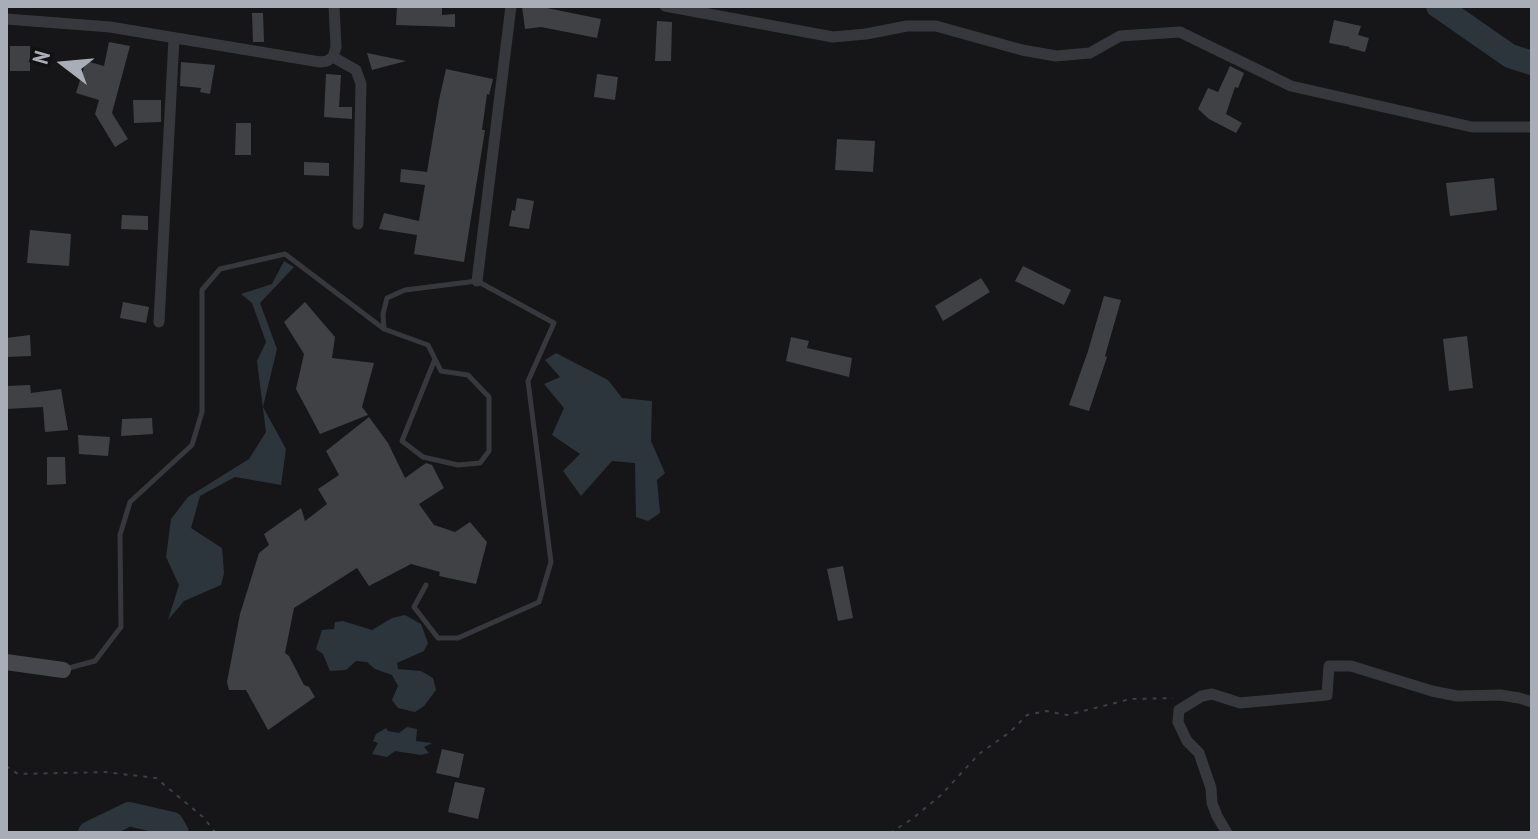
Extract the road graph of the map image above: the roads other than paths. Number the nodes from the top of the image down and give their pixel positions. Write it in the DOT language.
graph roads {
  1 [pos="334,6"];
  2 [pos="511,6"];
  3 [pos="665,6"];
  4 [pos="6,19"];
  5 [pos="174,38"];
  6 [pos="333,57"];
  7 [pos="1532,127"];
  8 [pos="358,224"];
  9 [pos="477,281"];
  10 [pos="159,322"];
  11 [pos="384,329"];
  12 [pos="435,359"];
  13 [pos="426,585"];
  14 [pos="6,662"];
  15 [pos="63,670"];
  16 [pos="1532,702"];
  17 [pos="1227,833"];
  1 -- 6 [label="street"];
  2 -- 9 [label="street"];
  3 -- 7 [label="street"];
  4 -- 5 [label="street"];
  5 -- 6 [label="street"];
  5 -- 10 [label="street"];
  6 -- 8 [label="street"];
  9 -- 11 [label="lane"];
  9 -- 13 [label="lane"];
  11 -- 12 [label="lane"];
  11 -- 15 [label="lane"];
  12 -- 12 [label="lane"];
  14 -- 15 [label="main road"];
  16 -- 17 [label="street"];
}
